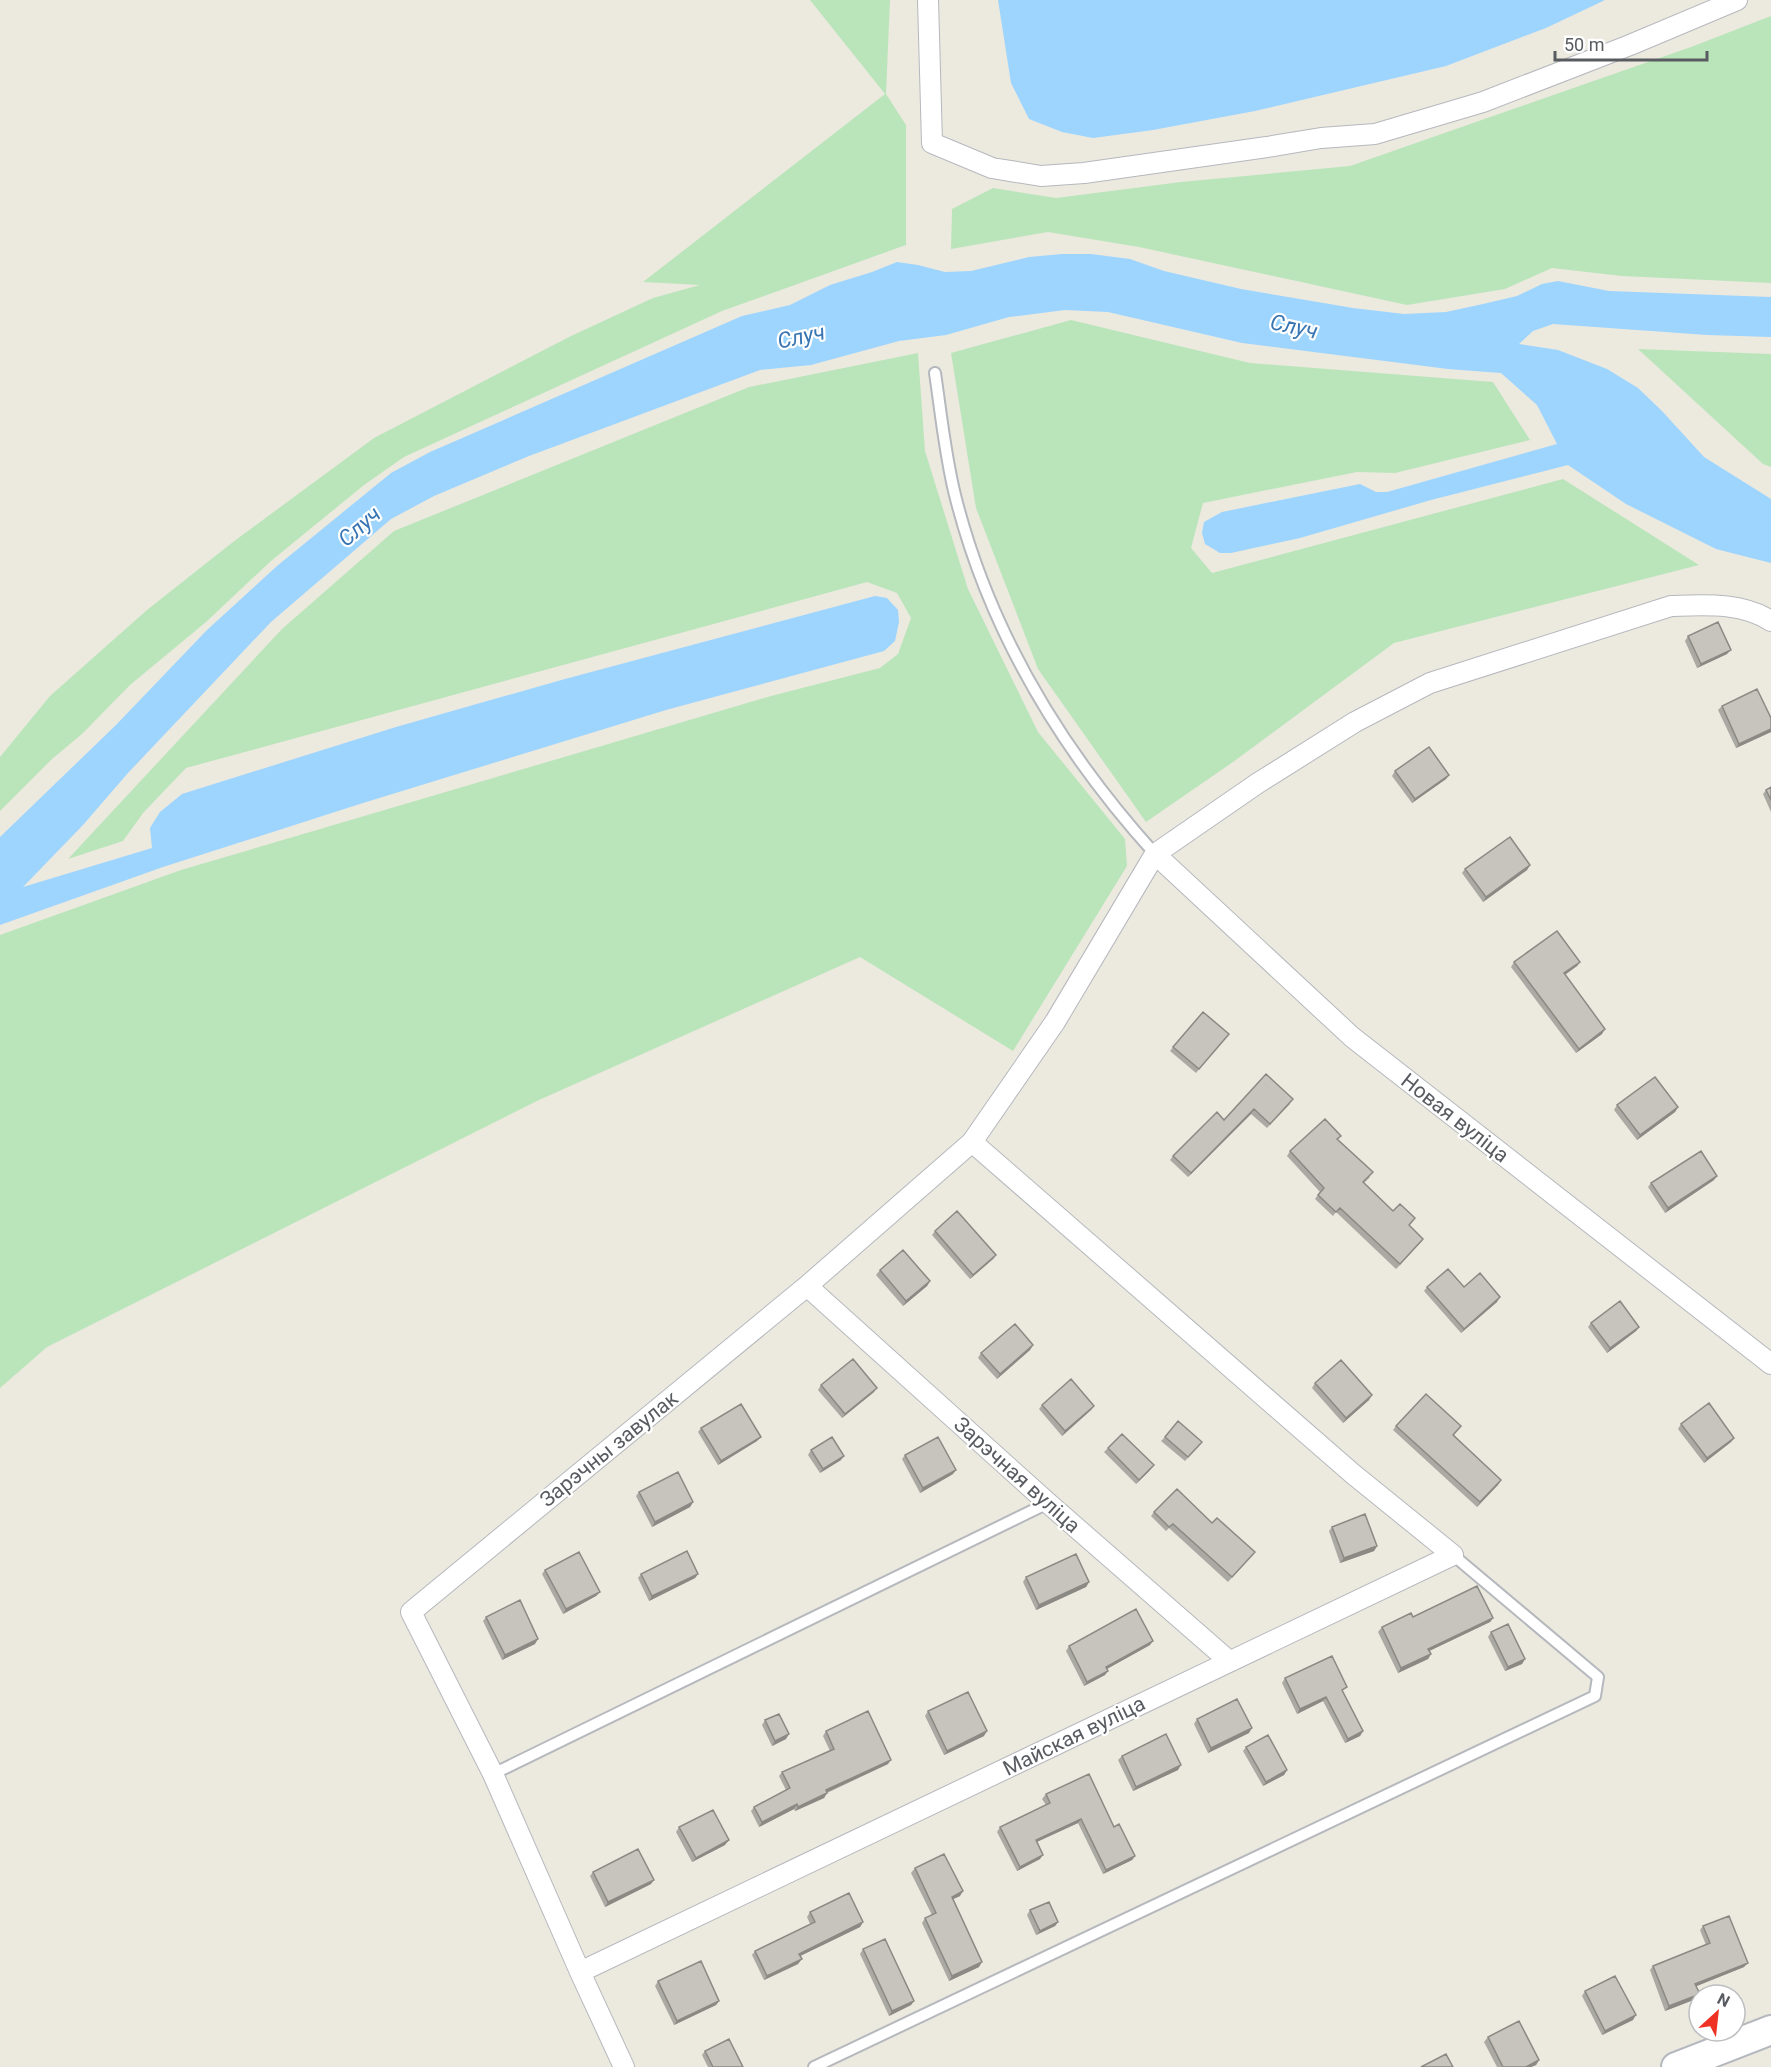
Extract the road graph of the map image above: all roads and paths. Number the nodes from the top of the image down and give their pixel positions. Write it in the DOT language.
graph roads {
  1 [pos="928,0"];
  2 [pos="1737,0"];
  3 [pos="935,373"];
  4 [pos="1771,621"];
  5 [pos="1155,854"];
  6 [pos="972,1142"];
  7 [pos="807,1286"];
  8 [pos="1771,1364"];
  9 [pos="1048,1503"];
  10 [pos="1452,1556"];
  11 [pos="1229,1661"];
  12 [pos="493,1774"];
  13 [pos="580,1972"];
  14 [pos="1771,2030"];
  15 [pos="624,2067"];
  16 [pos="814,2067"];
  17 [pos="1676,2067"];
  1 -- 2 [label="street"];
  3 -- 5 [label="lane"];
  4 -- 5 [label="street"];
  5 -- 6 [label="street, Зарэчны завулак"];
  5 -- 8 [label="street, Новая вуліца"];
  6 -- 7 [label="street, Зарэчны завулак"];
  6 -- 10 [label="street"];
  7 -- 9 [label="street, Зарэчная вуліца"];
  7 -- 12 [label="street, Зарэчны завулак"];
  9 -- 11 [label="street, Зарэчная вуліца"];
  9 -- 12 [label="lane"];
  10 -- 11 [label="street, Майская вуліца"];
  10 -- 16 [label="lane"];
  11 -- 13 [label="street, Майская вуліца"];
  12 -- 13 [label="street"];
  13 -- 15 [label="street"];
  14 -- 17 [label="main road"];
}
